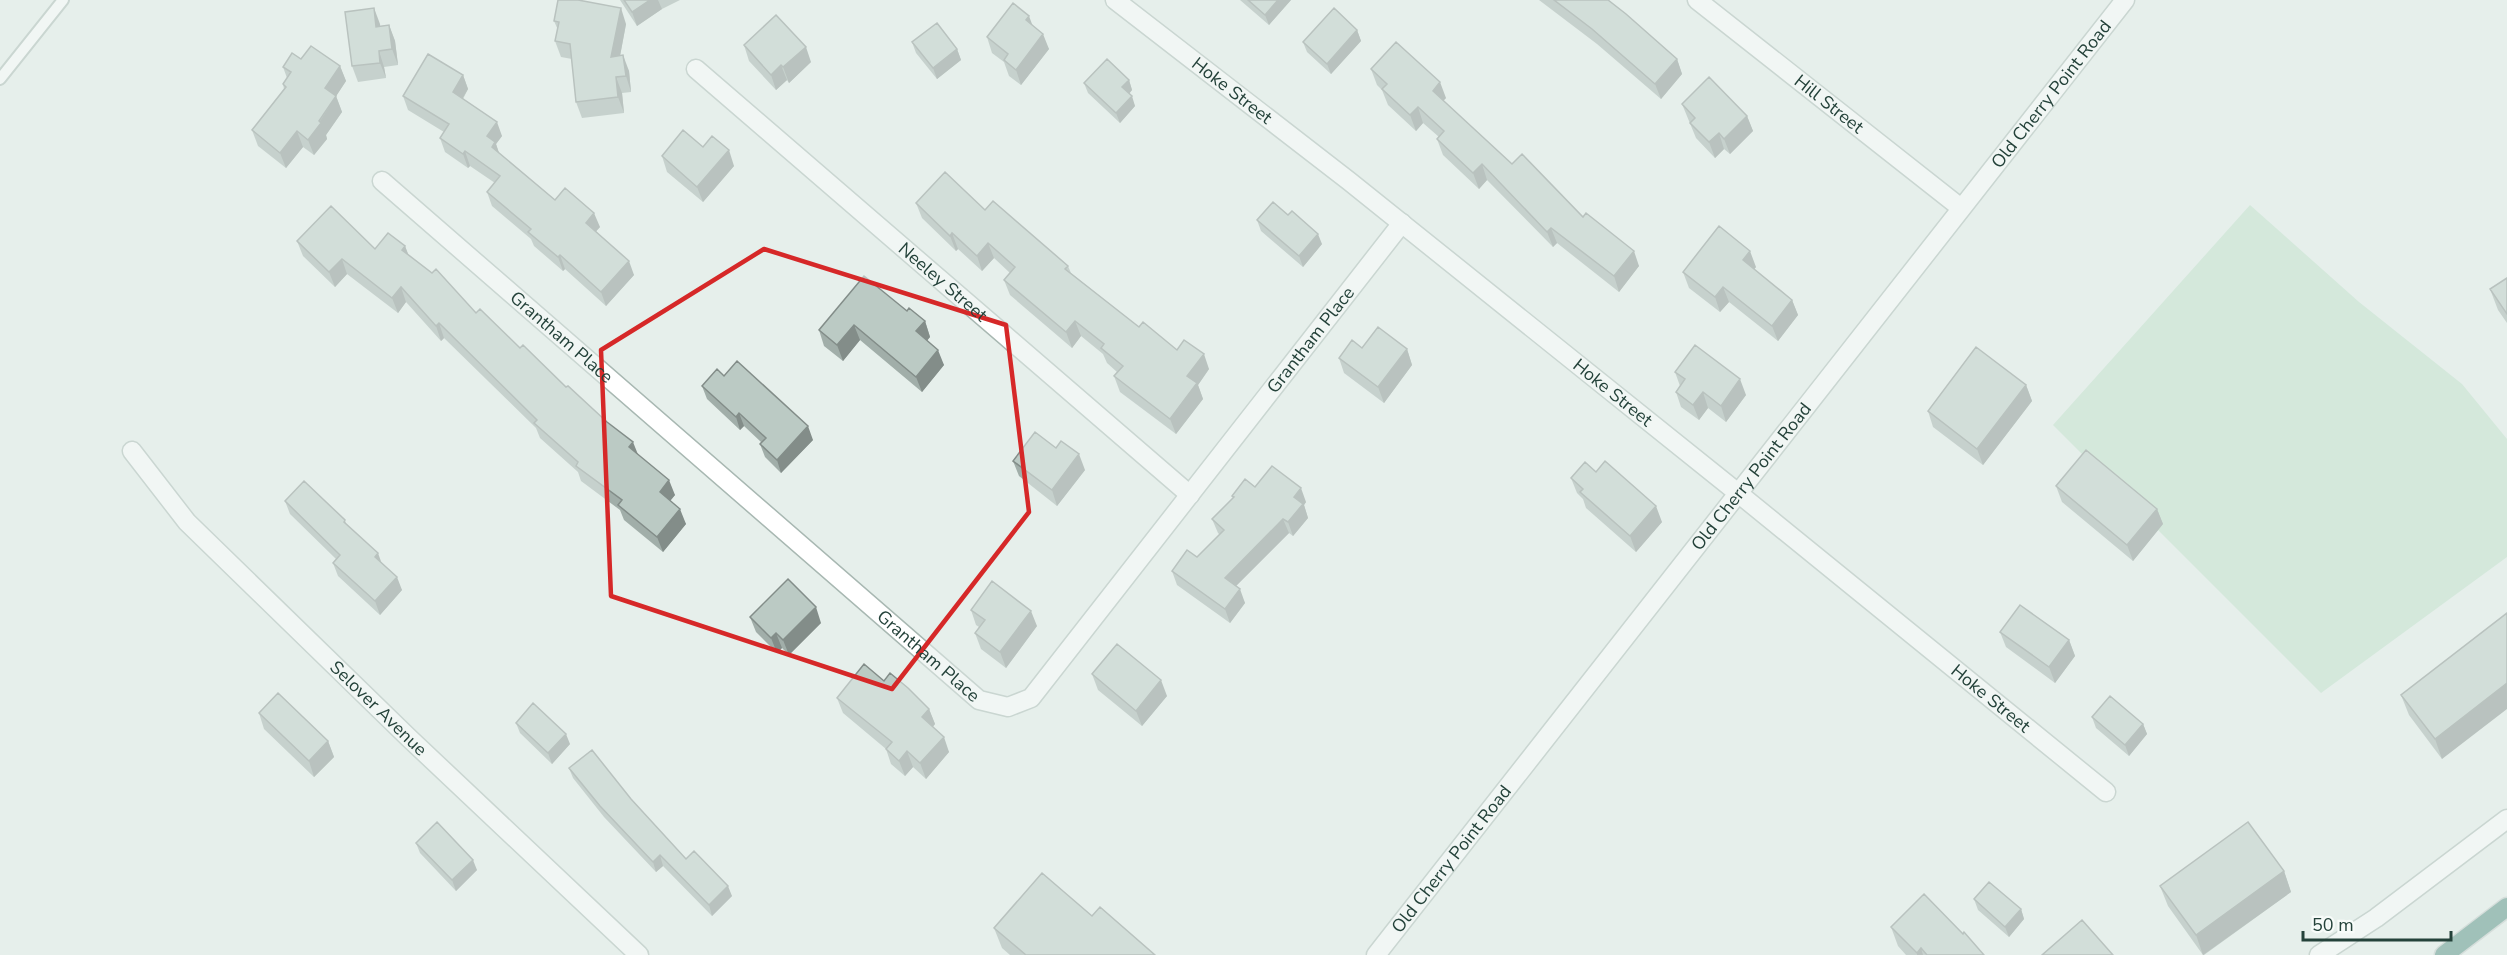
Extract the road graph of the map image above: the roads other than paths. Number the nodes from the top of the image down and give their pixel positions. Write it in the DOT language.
graph roads {
  1 [pos="63,0"];
  2 [pos="1116,0"];
  3 [pos="1697,0"];
  4 [pos="2125,0"];
  5 [pos="696,69"];
  6 [pos="0,79"];
  7 [pos="382,181"];
  8 [pos="1961,208"];
  9 [pos="1402,223"];
  10 [pos="132,451"];
  11 [pos="1738,493"];
  12 [pos="1190,495"];
  13 [pos="2106,792"];
  14 [pos="2507,819"];
  15 [pos="2507,907"];
  16 [pos="639,955"];
  17 [pos="1376,955"];
  18 [pos="2319,955"];
  19 [pos="2444,955"];
  1 -- 6 [label="lane"];
  2 -- 9 [label="street, Hoke Street"];
  3 -- 8 [label="street, Hill Street"];
  4 -- 8 [label="street, Old Cherry Point Road"];
  5 -- 12 [label="street, Neeley Street"];
  7 -- 12 [label="street, Grantham Place"];
  8 -- 11 [label="street, Old Cherry Point Road"];
  9 -- 11 [label="street, Hoke Street"];
  9 -- 12 [label="street, Grantham Place"];
  10 -- 16 [label="street, Selover Avenue"];
  11 -- 13 [label="street, Hoke Street"];
  11 -- 17 [label="street, Old Cherry Point Road"];
  14 -- 18 [label="street"];
  15 -- 19 [label="highway"];
}
